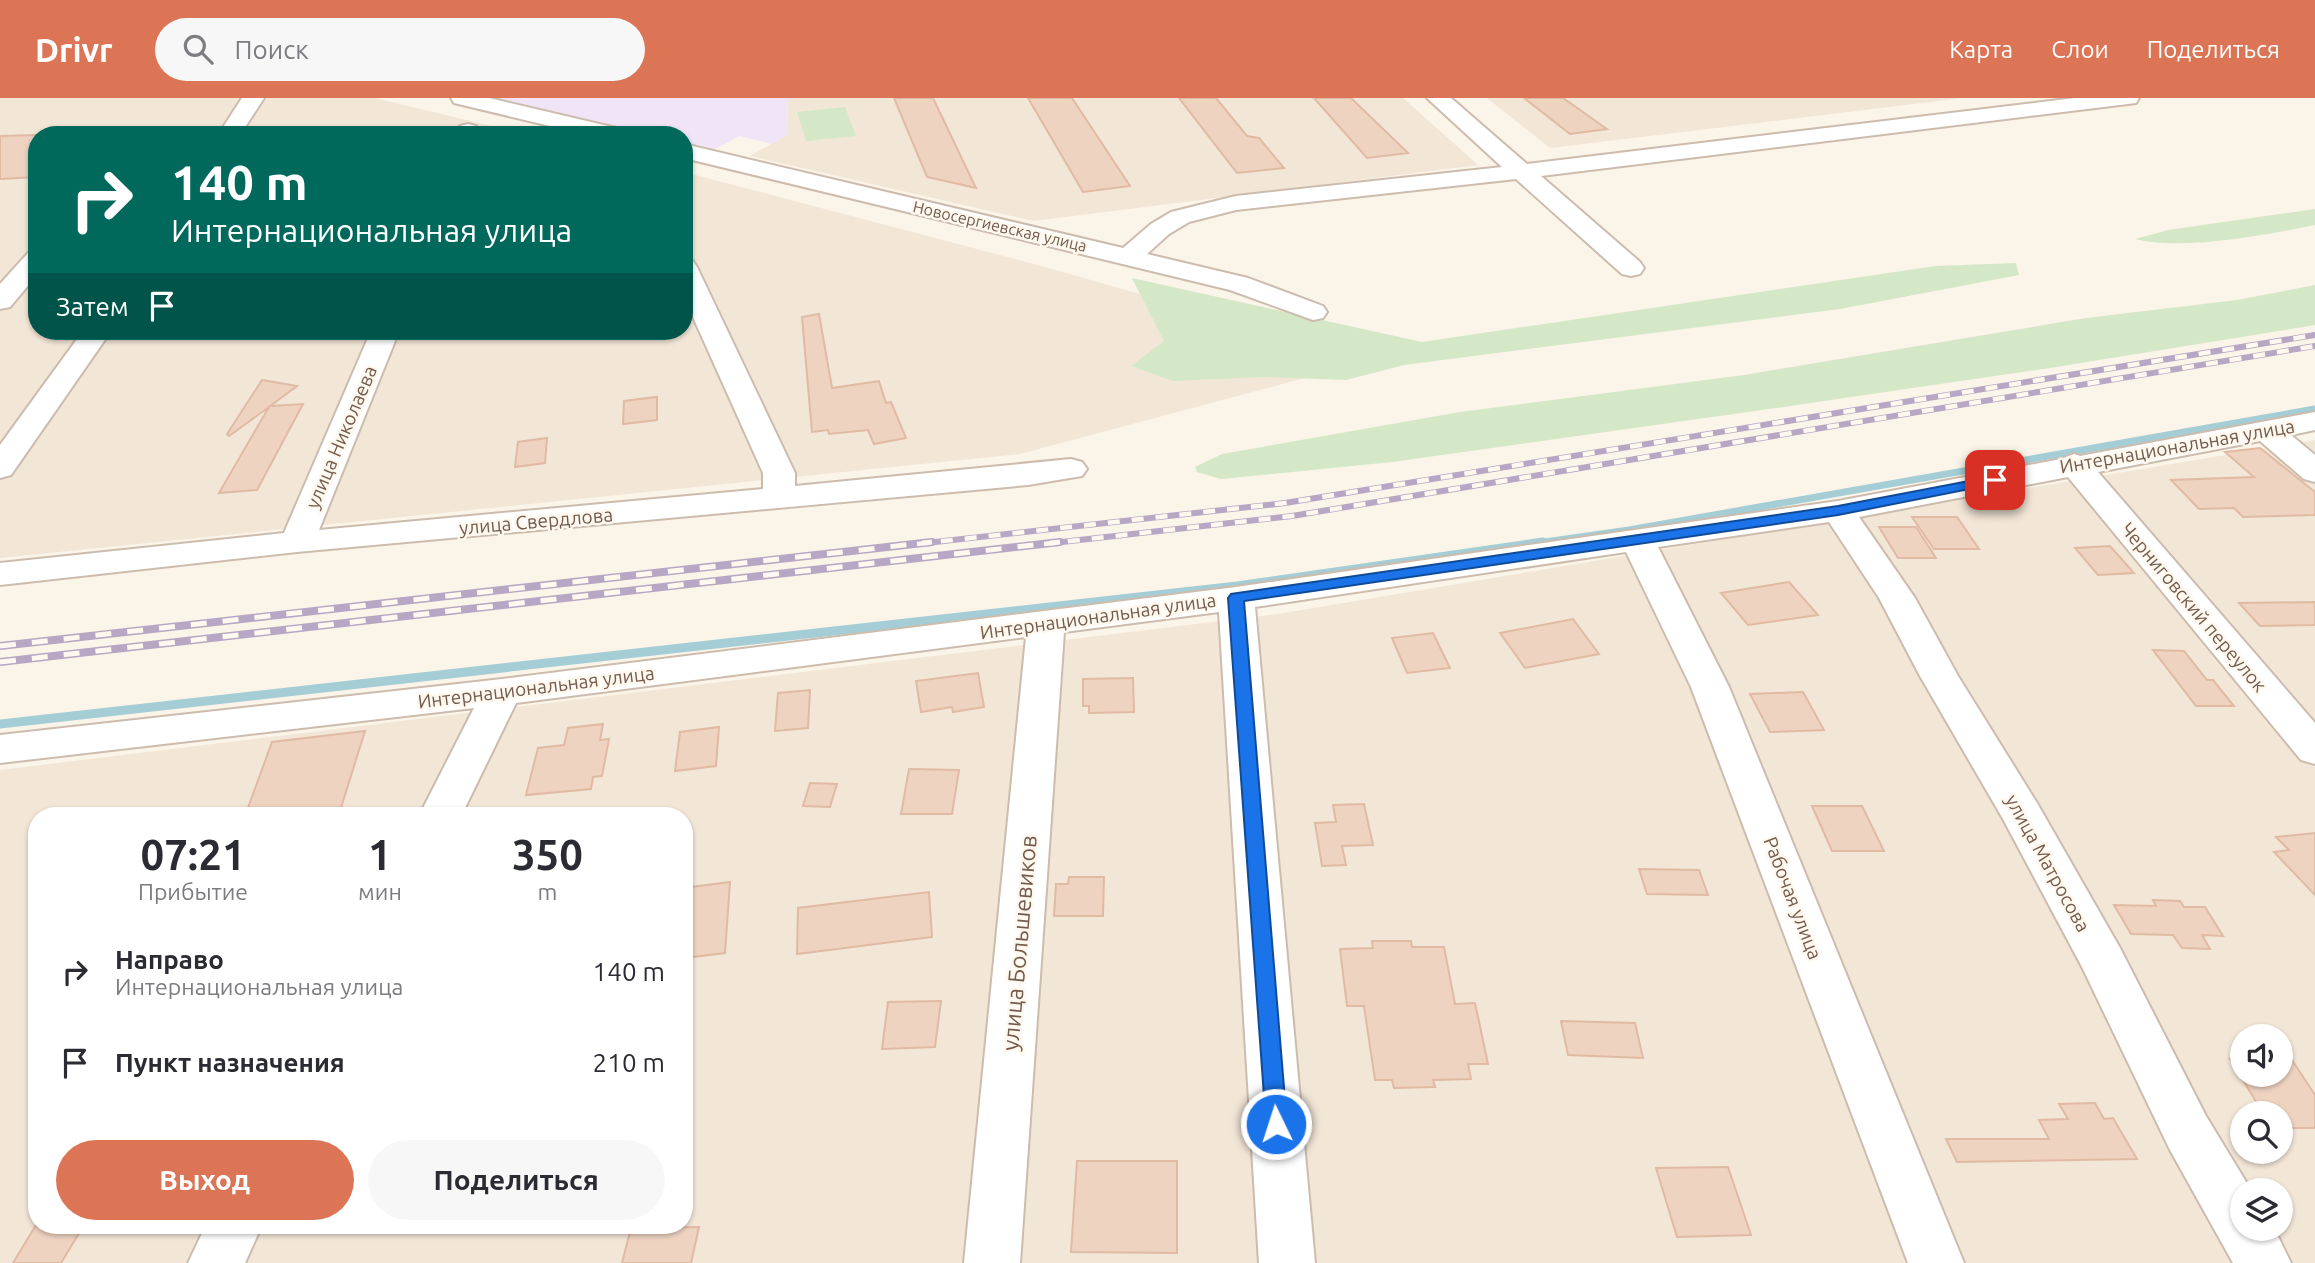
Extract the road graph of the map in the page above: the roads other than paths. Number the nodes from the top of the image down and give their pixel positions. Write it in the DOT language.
graph roads {
  1 [pos="253,98"];
  2 [pos="462,98"];
  3 [pos="1438,98"];
  4 [pos="2127,98"];
  5 [pos="235,126"];
  6 [pos="579,126"];
  7 [pos="693,153"];
  8 [pos="1519,172"];
  9 [pos="1128,257"];
  10 [pos="1631,268"];
  11 [pos="28,269"];
  12 [pos="693,287"];
  13 [pos="0,300"];
  14 [pos="1312,312"];
  15 [pos="91,340"];
  16 [pos="381,340"];
  17 [pos="2315,421"];
  18 [pos="2265,429"];
  19 [pos="2074,464"];
  20 [pos="0,468"];
  21 [pos="1072,469"];
  22 [pos="2315,472"];
  23 [pos="779,497"];
  24 [pos="1838,511"];
  25 [pos="1637,539"];
  26 [pos="297,542"];
  27 [pos="0,573"];
  28 [pos="1236,598"];
  29 [pos="1046,623"];
  30 [pos="502,691"];
  31 [pos="2315,750"];
  32 [pos="3,752"];
  33 [pos="444,807"];
  34 [pos="2230,1206"];
  35 [pos="230,1234"];
  36 [pos="2250,1241"];
  37 [pos="216,1263"];
  38 [pos="992,1263"];
  39 [pos="1287,1263"];
  40 [pos="1937,1263"];
  41 [pos="2263,1263"];
  1 -- 5 [label="street"];
  2 -- 6 [label="street"];
  3 -- 8 [label="street"];
  4 -- 8 [label="street"];
  7 -- 9 [label="street, Новосергиевская улица"];
  8 -- 9 [label="street"];
  8 -- 10 [label="street"];
  9 -- 14 [label="street, Новосергиевская улица"];
  11 -- 13 [label="street"];
  12 -- 23 [label="street"];
  15 -- 20 [label="street"];
  16 -- 26 [label="street, улица Николаева"];
  17 -- 18 [label="street, Интернациональная улица"];
  18 -- 19 [label="street, Интернациональная улица"];
  18 -- 22 [label="street"];
  19 -- 24 [label="street, Интернациональная улица"];
  19 -- 31 [label="street, Черниговский переулок"];
  21 -- 23 [label="street, улица Свердлова"];
  23 -- 26 [label="street, улица Свердлова"];
  24 -- 25 [label="street, Интернациональная улица"];
  24 -- 34 [label="street, улица Матросова"];
  25 -- 28 [label="street, Интернациональная улица"];
  25 -- 40 [label="street, Рабочая улица"];
  26 -- 27 [label="street, улица Свердлова"];
  28 -- 29 [label="street, Интернациональная улица"];
  28 -- 39 [label="street"];
  29 -- 30 [label="street, Интернациональная улица"];
  29 -- 38 [label="street, улица Большевиков"];
  30 -- 32 [label="street, Интернациональная улица"];
  30 -- 33 [label="street"];
  35 -- 37 [label="street"];
  36 -- 41 [label="street, улица Матросова"];
}
